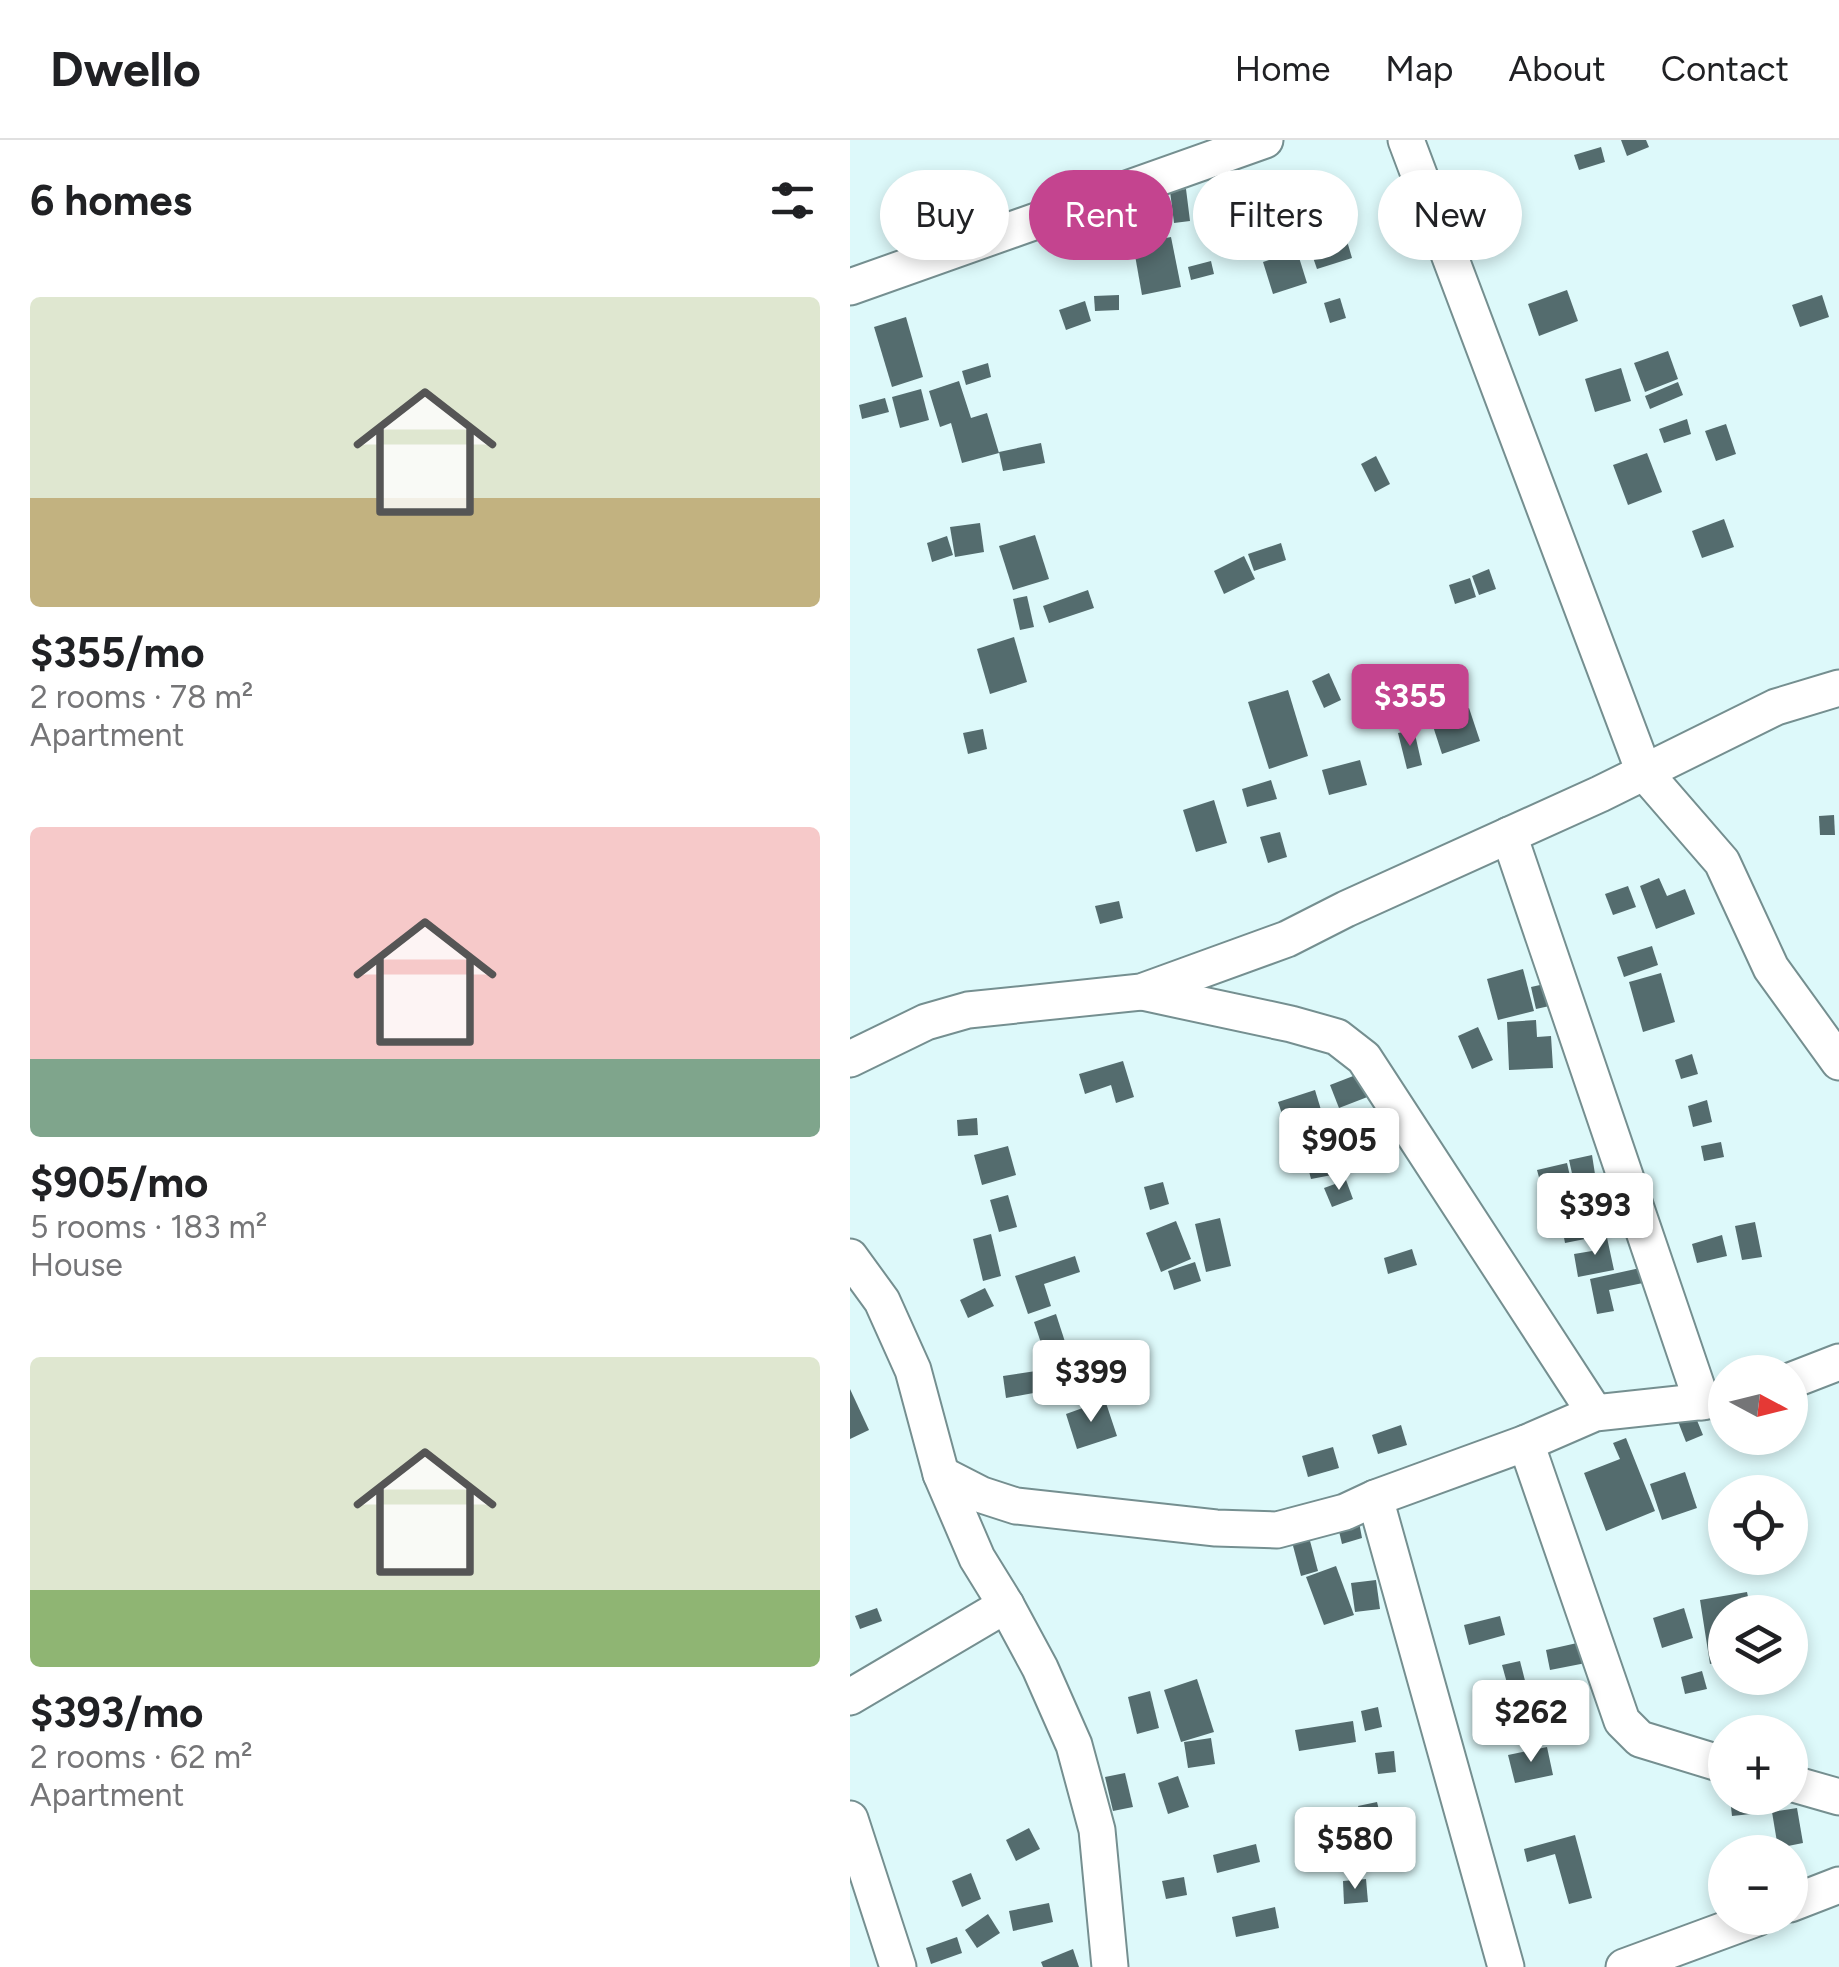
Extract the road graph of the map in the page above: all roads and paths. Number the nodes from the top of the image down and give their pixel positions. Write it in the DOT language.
graph roads {
  1 [pos="1265,140"];
  2 [pos="1406,140"];
  3 [pos="850,287"];
  4 [pos="1839,688"];
  5 [pos="1644,772"];
  6 [pos="1509,835"];
  7 [pos="1141,992"];
  8 [pos="850,1059"];
  9 [pos="1839,1062"];
  10 [pos="850,1257"];
  11 [pos="1839,1362"];
  12 [pos="1808,1375"];
  13 [pos="1708,1384"];
  14 [pos="1708,1402"];
  15 [pos="1595,1413"];
  16 [pos="1526,1443"];
  17 [pos="941,1474"];
  18 [pos="1376,1498"];
  19 [pos="1006,1605"];
  20 [pos="850,1698"];
  21 [pos="1708,1760"];
  22 [pos="1808,1788"];
  23 [pos="1839,1797"];
  24 [pos="850,1818"];
  25 [pos="1839,1885"];
  26 [pos="1808,1897"];
  27 [pos="1729,1935"];
  28 [pos="1698,1955"];
  29 [pos="898,1967"];
  30 [pos="1110,1967"];
  31 [pos="1506,1967"];
  32 [pos="1624,1967"];
  1 -- 3 [label="street"];
  2 -- 5 [label="street"];
  4 -- 5 [label="street"];
  5 -- 6 [label="street"];
  5 -- 9 [label="street"];
  6 -- 7 [label="street"];
  6 -- 13 [label="street"];
  7 -- 8 [label="street"];
  7 -- 15 [label="street"];
  10 -- 17 [label="street"];
  11 -- 12 [label="street"];
  14 -- 15 [label="street"];
  15 -- 16 [label="street"];
  16 -- 18 [label="street"];
  16 -- 21 [label="street"];
  17 -- 18 [label="street"];
  17 -- 19 [label="street"];
  18 -- 31 [label="street"];
  19 -- 20 [label="street"];
  19 -- 30 [label="street"];
  22 -- 23 [label="street"];
  24 -- 29 [label="street"];
  25 -- 26 [label="street"];
  27 -- 28 [label="street"];
  28 -- 32 [label="street"];
}
